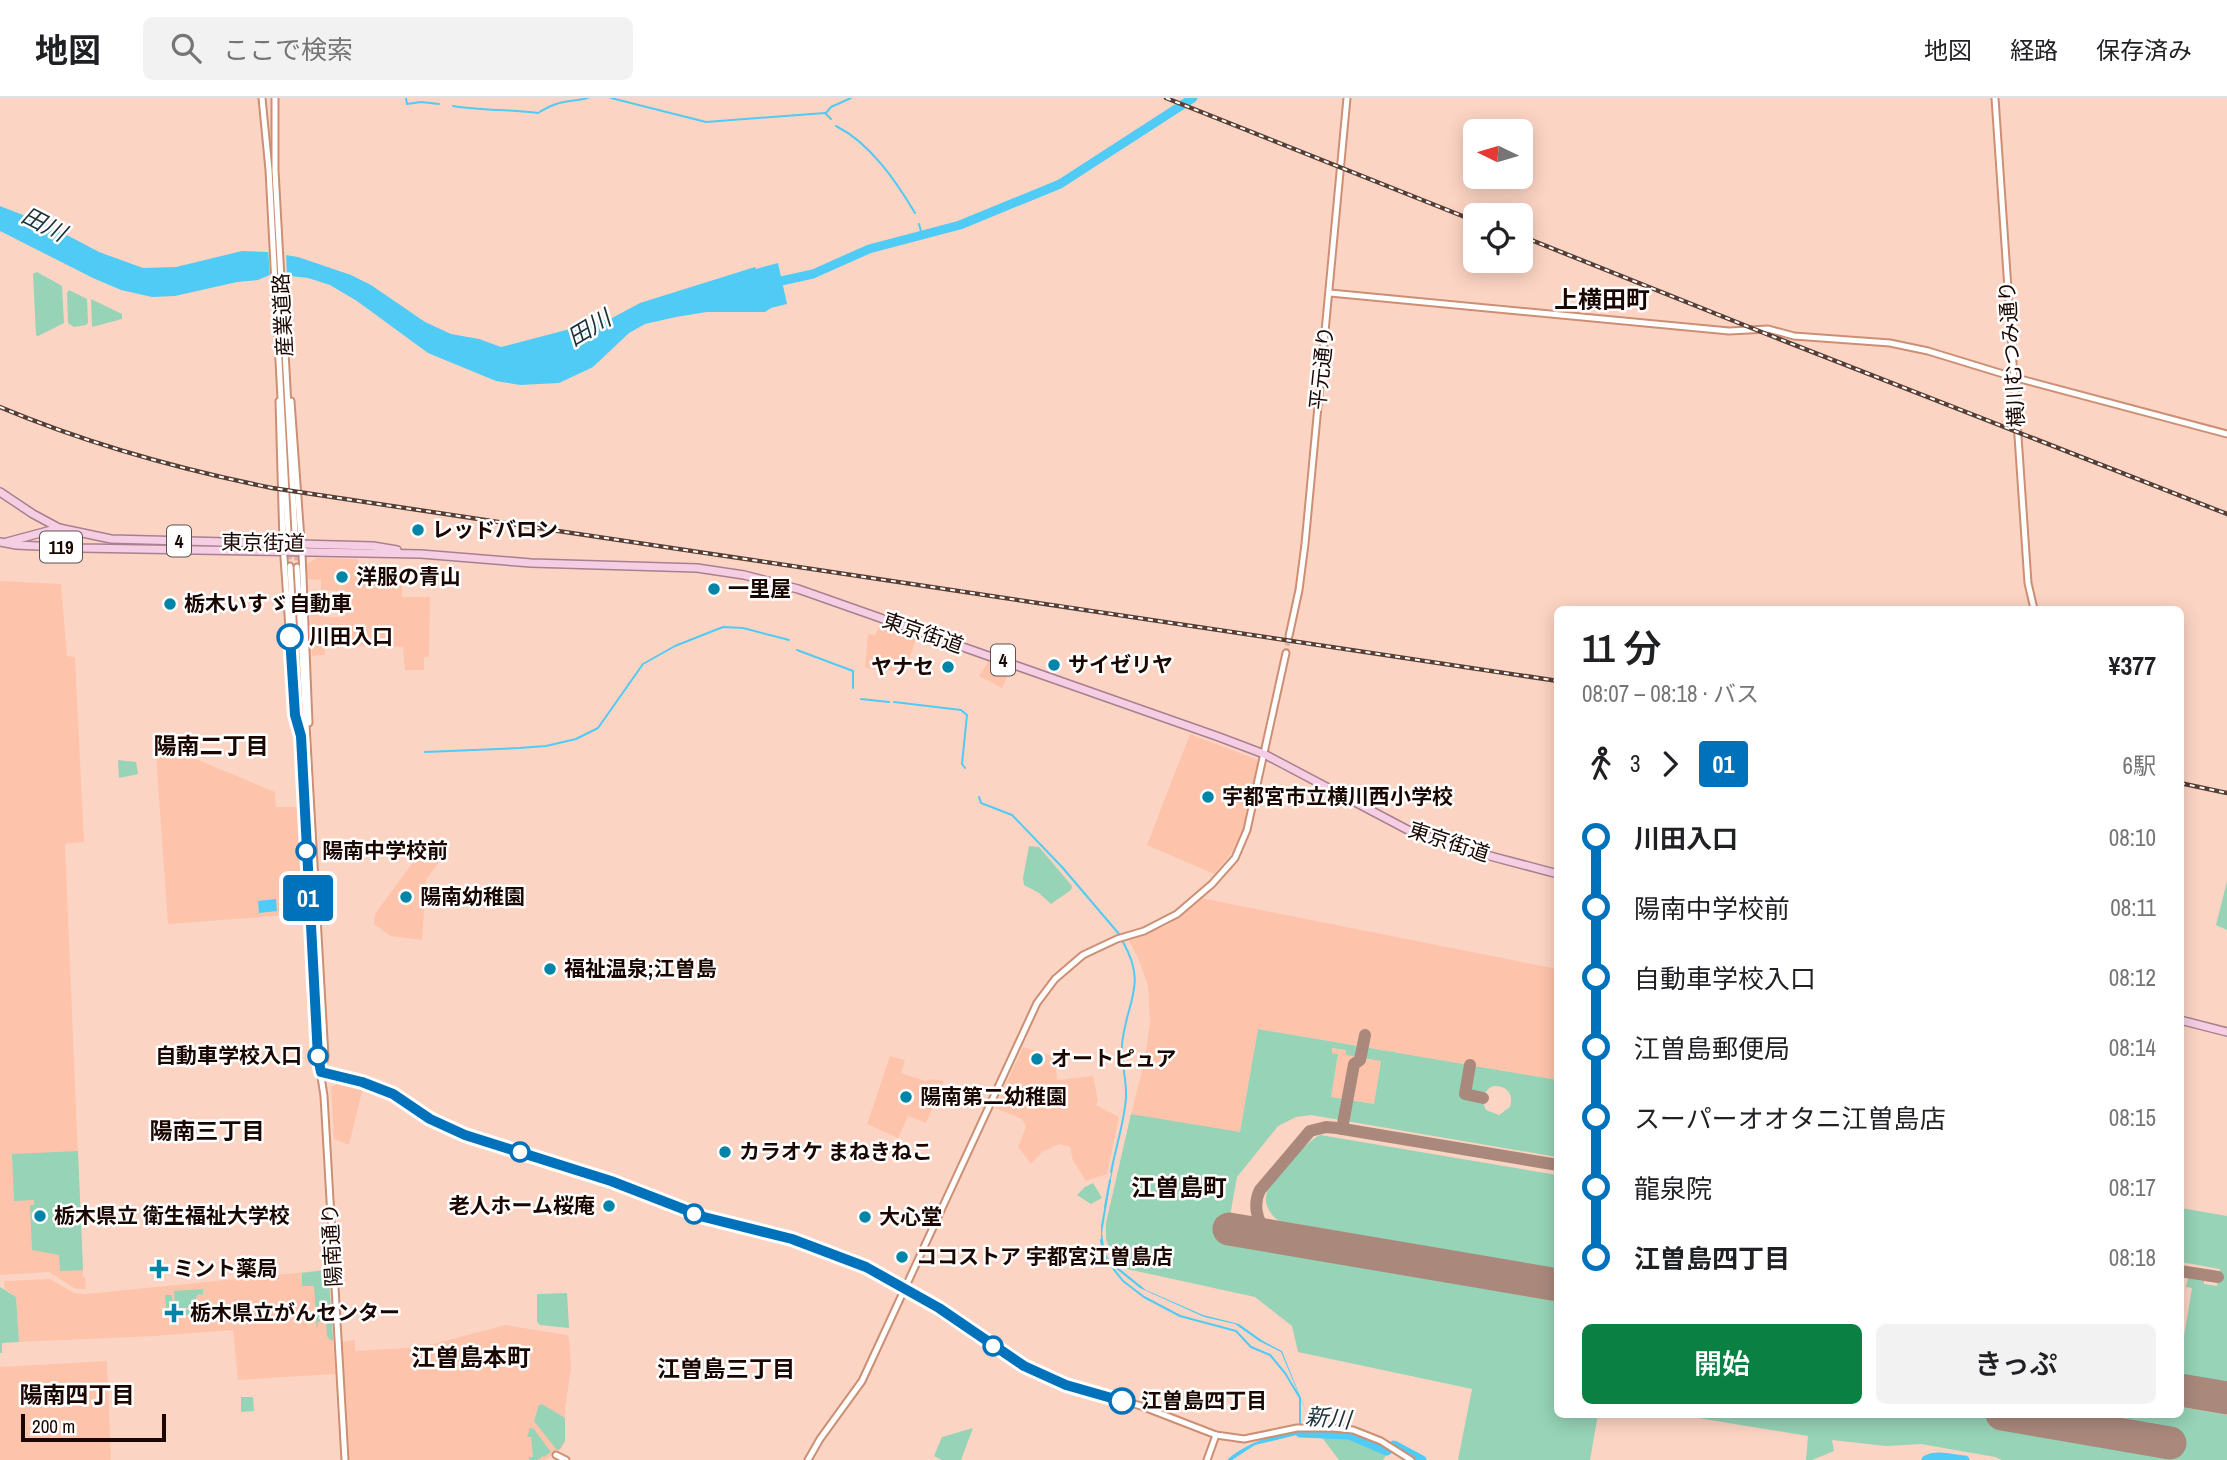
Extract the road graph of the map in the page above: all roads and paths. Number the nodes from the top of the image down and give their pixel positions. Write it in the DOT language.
graph roads {
  1 [pos="262,98"];
  2 [pos="275,98"];
  3 [pos="1347,98"];
  4 [pos="1995,98"];
  5 [pos="277,245"];
  6 [pos="1330,293"];
  7 [pos="283,371"];
  8 [pos="2013,377"];
  9 [pos="2227,434"];
  10 [pos="0,492"];
  11 [pos="36,515"];
  12 [pos="59,528"];
  13 [pos="291,532"];
  14 [pos="25,537"];
  15 [pos="1,542"];
  16 [pos="284,543"];
  17 [pos="81,548"];
  18 [pos="120,548"];
  19 [pos="302,548"];
  20 [pos="284,552"];
  21 [pos="2033,606"];
  22 [pos="1289,636"];
  23 [pos="1286,653"];
  24 [pos="301,736"];
  25 [pos="307,744"];
  26 [pos="1264,754"];
  27 [pos="1554,873"];
  28 [pos="2184,1021"];
  29 [pos="2227,1032"];
  30 [pos="321,1072"];
  31 [pos="906,1289"];
  32 [pos="1216,1435"];
  33 [pos="556,1455"];
  34 [pos="345,1460"];
  35 [pos="566,1460"];
  36 [pos="808,1460"];
  37 [pos="1207,1460"];
  38 [pos="1412,1460"];
  1 -- 5 [label="street, 産業道路"];
  2 -- 5 [label="street, 産業道路"];
  3 -- 6 [label="street, 平元通り"];
  4 -- 8 [label="street, 横川むつみ通り"];
  5 -- 7 [label="street, 産業道路"];
  6 -- 8 [label="street"];
  6 -- 22 [label="street, 平元通り"];
  7 -- 13 [label="street, 産業道路"];
  7 -- 16 [label="street"];
  7 -- 19 [label="street"];
  8 -- 9 [label="street"];
  8 -- 21 [label="street, 横川むつみ通り"];
  10 -- 11 [label="highway, 4"];
  11 -- 12 [label="highway, 4"];
  11 -- 14 [label="highway"];
  12 -- 14 [label="highway, 東京街道 / 119"];
  12 -- 16 [label="highway, 東京街道 / 4"];
  12 -- 18 [label="highway, 4"];
  14 -- 15 [label="highway, 東京街道 / 119"];
  14 -- 17 [label="highway, 東京街道 / 119"];
  15 -- 17 [label="highway, 東京街道 / 119"];
  16 -- 19 [label="highway, 東京街道 / 4"];
  16 -- 20 [label="street"];
  17 -- 18 [label="highway, 東京街道 / 119"];
  18 -- 20 [label="highway, 東京街道 / 4"];
  19 -- 20 [label="highway, 東京街道 / 4"];
  19 -- 25 [label="street"];
  19 -- 26 [label="highway, 東京街道 / 4"];
  20 -- 24 [label="street"];
  23 -- 26 [label="street"];
  24 -- 25 [label="street"];
  24 -- 30 [label="street"];
  25 -- 30 [label="street"];
  26 -- 27 [label="highway, 東京街道 / 4"];
  26 -- 31 [label="street"];
  28 -- 29 [label="highway"];
  30 -- 31 [label="street"];
  30 -- 34 [label="street, 陽南通り"];
  31 -- 32 [label="street"];
  31 -- 36 [label="street"];
  32 -- 37 [label="street"];
  32 -- 38 [label="street"];
  33 -- 35 [label="street"];
}
